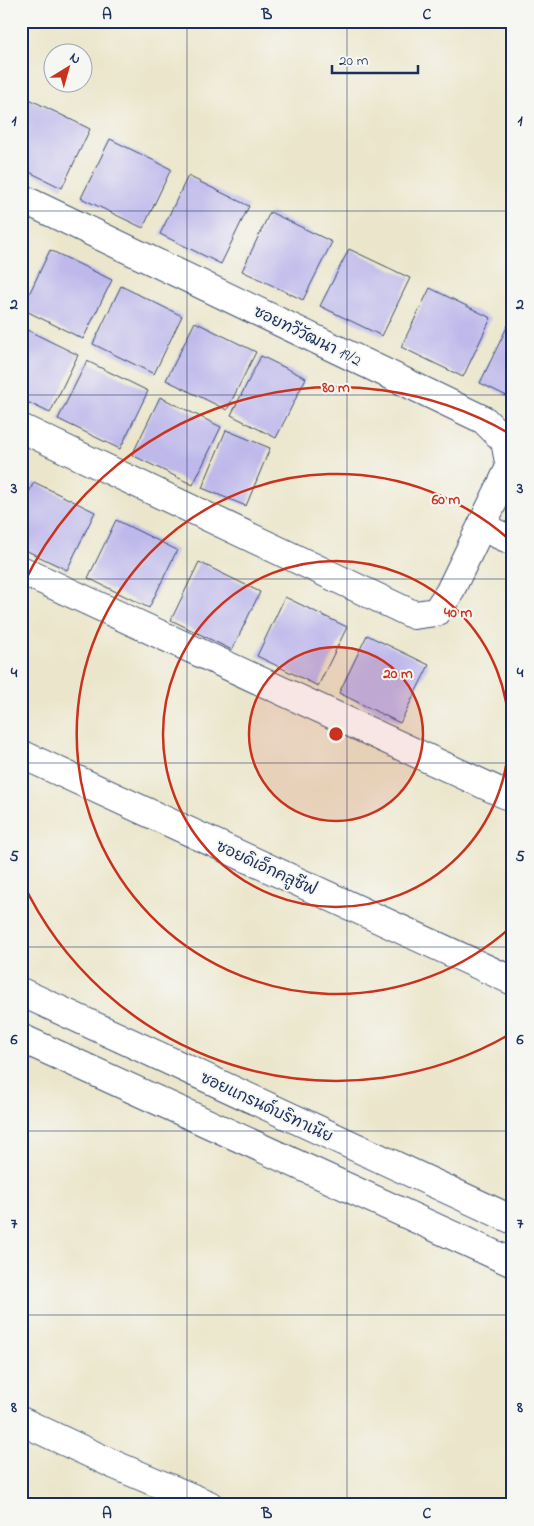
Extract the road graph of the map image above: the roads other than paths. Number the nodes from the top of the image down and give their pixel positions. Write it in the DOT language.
graph roads {
  1 [pos="21,198"];
  2 [pos="21,428"];
  3 [pos="482,527"];
  4 [pos="513,541"];
  5 [pos="21,570"];
  6 [pos="21,754"];
  7 [pos="513,798"];
  8 [pos="513,980"];
  9 [pos="21,992"];
  10 [pos="21,1038"];
  11 [pos="513,1220"];
  12 [pos="513,1263"];
  13 [pos="21,1421"];
  14 [pos="209,1505"];
  1 -- 3 [label="street, ซอยทวีวัฒนา 19/2"];
  2 -- 3 [label="street, ซอยทวีวัฒนา 19/2"];
  3 -- 4 [label="street"];
  5 -- 7 [label="street"];
  6 -- 8 [label="street, ซอยดิเอ็กคลูซีฟ"];
  9 -- 11 [label="street, ซอยแกรนด์บริทาเนีย"];
  10 -- 12 [label="street"];
  13 -- 14 [label="street"];
}
